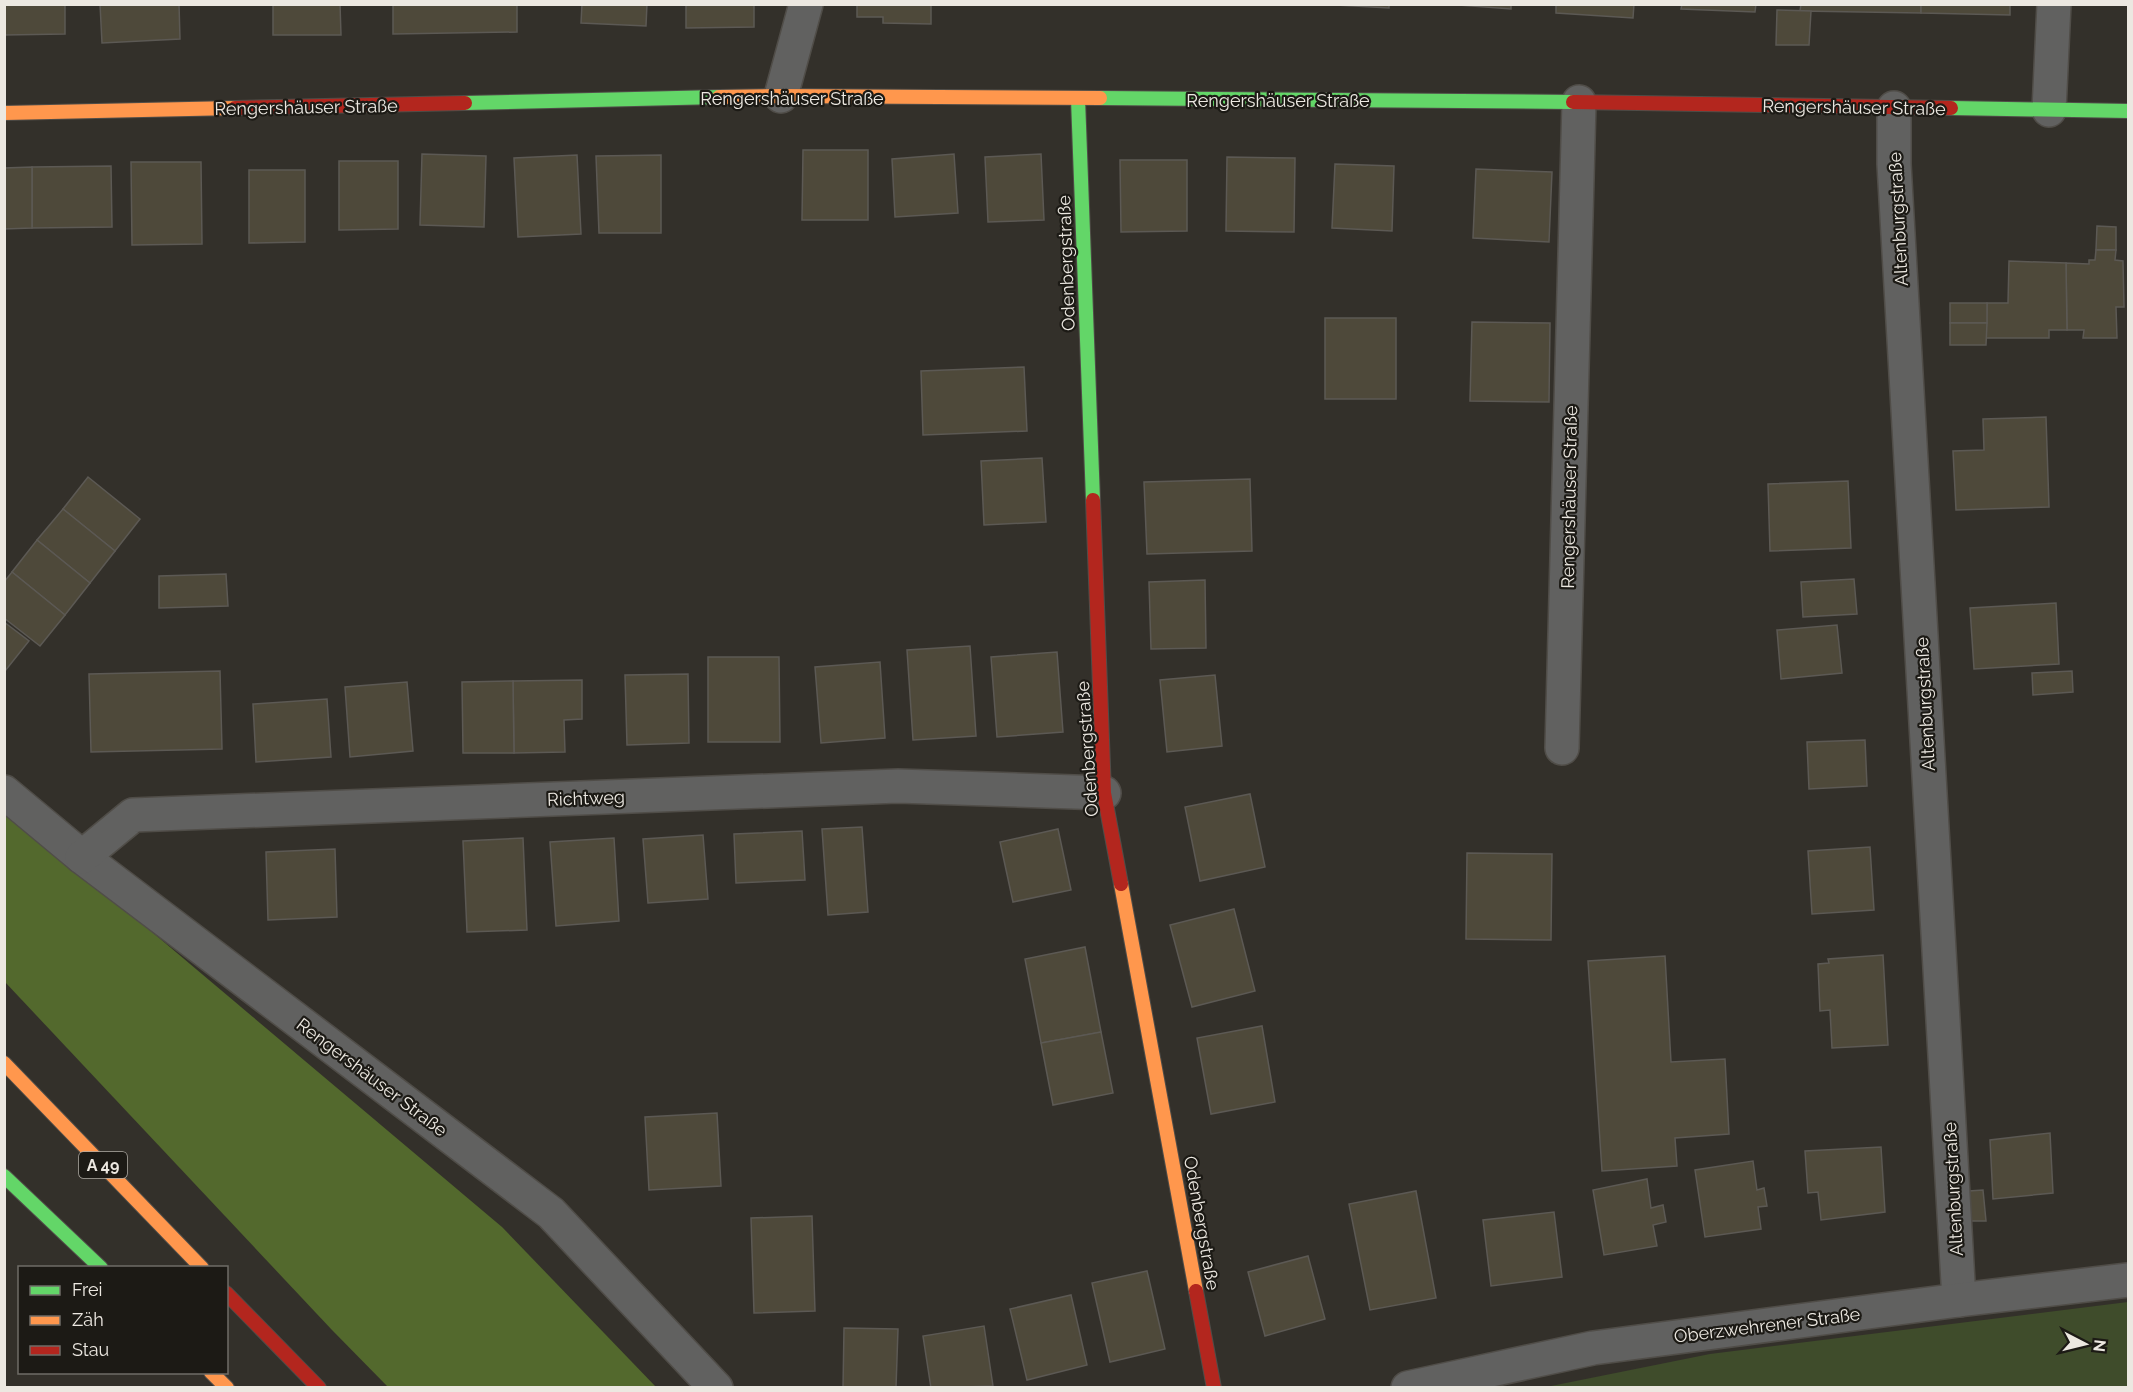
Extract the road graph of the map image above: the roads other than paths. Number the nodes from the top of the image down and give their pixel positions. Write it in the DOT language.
graph roads {
  1 [pos="806,4"];
  2 [pos="2054,4"];
  3 [pos="781,96"];
  4 [pos="1078,99"];
  5 [pos="1579,102"];
  6 [pos="1894,108"];
  7 [pos="2049,110"];
  8 [pos="2128,111"];
  9 [pos="4,113"];
  10 [pos="1562,748"];
  11 [pos="4,792"];
  12 [pos="1104,793"];
  13 [pos="82,856"];
  14 [pos="4,1063"];
  15 [pos="4,1176"];
  16 [pos="99,1266"];
  17 [pos="200,1266"];
  18 [pos="2128,1280"];
  19 [pos="228,1295"];
  20 [pos="1959,1300"];
  21 [pos="214,1374"];
  22 [pos="227,1388"];
  23 [pos="320,1388"];
  24 [pos="717,1388"];
  25 [pos="1214,1388"];
  26 [pos="1408,1388"];
  1 -- 3 [label="street"];
  2 -- 7 [label="street"];
  3 -- 4 [label="main road, Rengershäuser Straße"];
  3 -- 9 [label="main road, Rengershäuser Straße"];
  4 -- 5 [label="main road, Rengershäuser Straße"];
  4 -- 12 [label="main road, Odenbergstraße"];
  5 -- 6 [label="main road, Rengershäuser Straße"];
  5 -- 10 [label="street, Rengershäuser Straße"];
  6 -- 7 [label="main road, Rengershäuser Straße"];
  6 -- 20 [label="street, Altenburgstraße"];
  7 -- 8 [label="main road, Rengershäuser Straße"];
  11 -- 13 [label="street, Rengershäuser Straße"];
  12 -- 13 [label="street, Richtweg"];
  12 -- 25 [label="main road, Odenbergstraße"];
  13 -- 24 [label="street, Rengershäuser Straße"];
  14 -- 17 [label="main road, A 49"];
  15 -- 16 [label="main road"];
  18 -- 20 [label="street, Oberzwehrener Straße"];
  19 -- 23 [label="main road"];
  20 -- 26 [label="street, Oberzwehrener Straße"];
  21 -- 22 [label="main road"];
}
